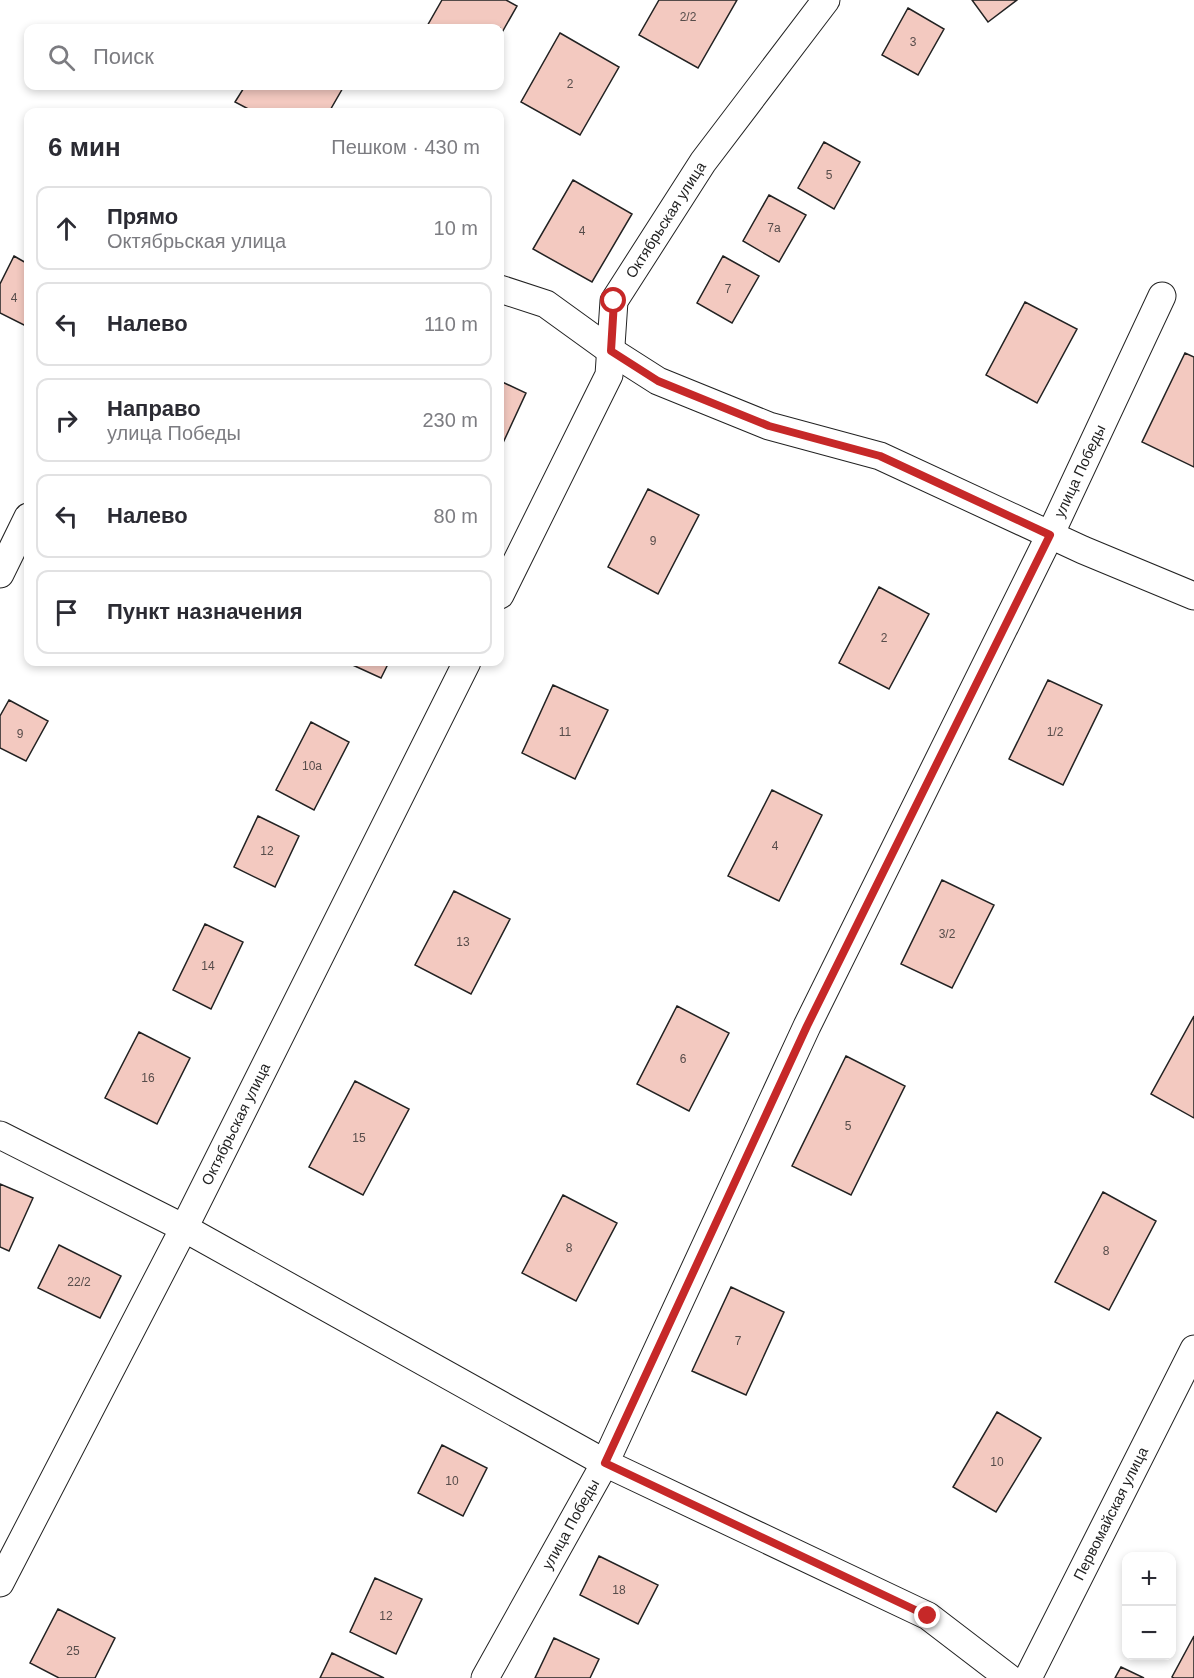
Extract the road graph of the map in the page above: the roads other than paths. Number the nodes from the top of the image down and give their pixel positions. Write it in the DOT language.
graph roads {
  1 [pos="826,0"];
  2 [pos="504,290"];
  3 [pos="1162,296"];
  4 [pos="611,351"];
  5 [pos="24,525"];
  6 [pos="1050,535"];
  7 [pos="0,574"];
  8 [pos="504,587"];
  9 [pos="1194,596"];
  10 [pos="464,666"];
  11 [pos="0,1135"];
  12 [pos="184,1228"];
  13 [pos="1194,1349"];
  14 [pos="605,1463"];
  15 [pos="0,1583"];
  16 [pos="485,1678"];
  17 [pos="1009,1678"];
  18 [pos="1028,1678"];
  1 -- 4 [label="street, Октябрьская улица"];
  2 -- 4 [label="street"];
  3 -- 6 [label="street, улица Победы"];
  4 -- 6 [label="street"];
  4 -- 8 [label="street, Октябрьская улица"];
  5 -- 7 [label="street"];
  6 -- 9 [label="street"];
  6 -- 14 [label="street, улица Победы"];
  10 -- 12 [label="street, Октябрьская улица"];
  11 -- 12 [label="street"];
  12 -- 14 [label="street"];
  12 -- 15 [label="street, Октябрьская улица"];
  13 -- 18 [label="street, Первомайская улица"];
  14 -- 16 [label="street, улица Победы"];
  14 -- 17 [label="street"];
}
